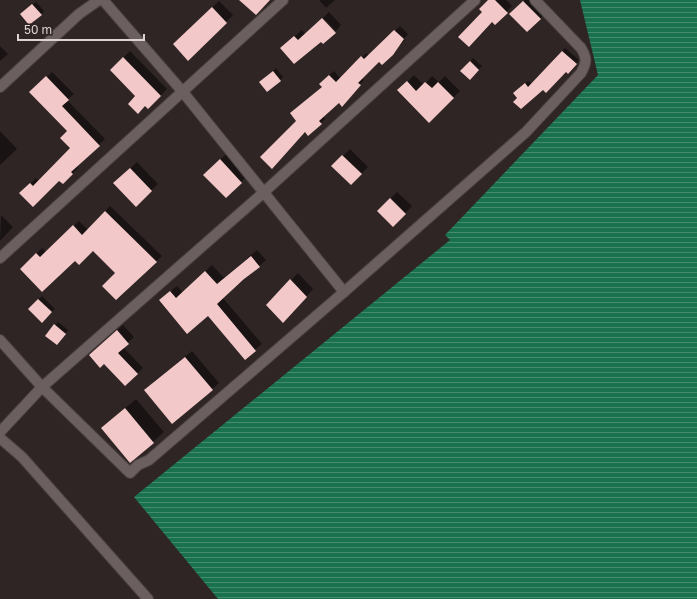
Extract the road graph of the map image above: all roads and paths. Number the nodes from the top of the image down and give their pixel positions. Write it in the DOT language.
graph roads {
  1 [pos="99,0"];
  2 [pos="103,0"];
  3 [pos="283,0"];
  4 [pos="475,0"];
  5 [pos="535,0"];
  6 [pos="0,87"];
  7 [pos="182,91"];
  8 [pos="263,193"];
  9 [pos="0,258"];
  10 [pos="344,292"];
  11 [pos="0,340"];
  12 [pos="42,387"];
  13 [pos="0,432"];
  14 [pos="0,438"];
  15 [pos="148,599"];
  1 -- 6 [label="street"];
  2 -- 7 [label="street"];
  3 -- 7 [label="street"];
  4 -- 8 [label="street"];
  5 -- 10 [label="street"];
  7 -- 8 [label="street"];
  7 -- 9 [label="street"];
  8 -- 10 [label="street"];
  8 -- 12 [label="street"];
  10 -- 12 [label="street"];
  11 -- 12 [label="street"];
  12 -- 13 [label="street"];
  14 -- 15 [label="street"];
}
